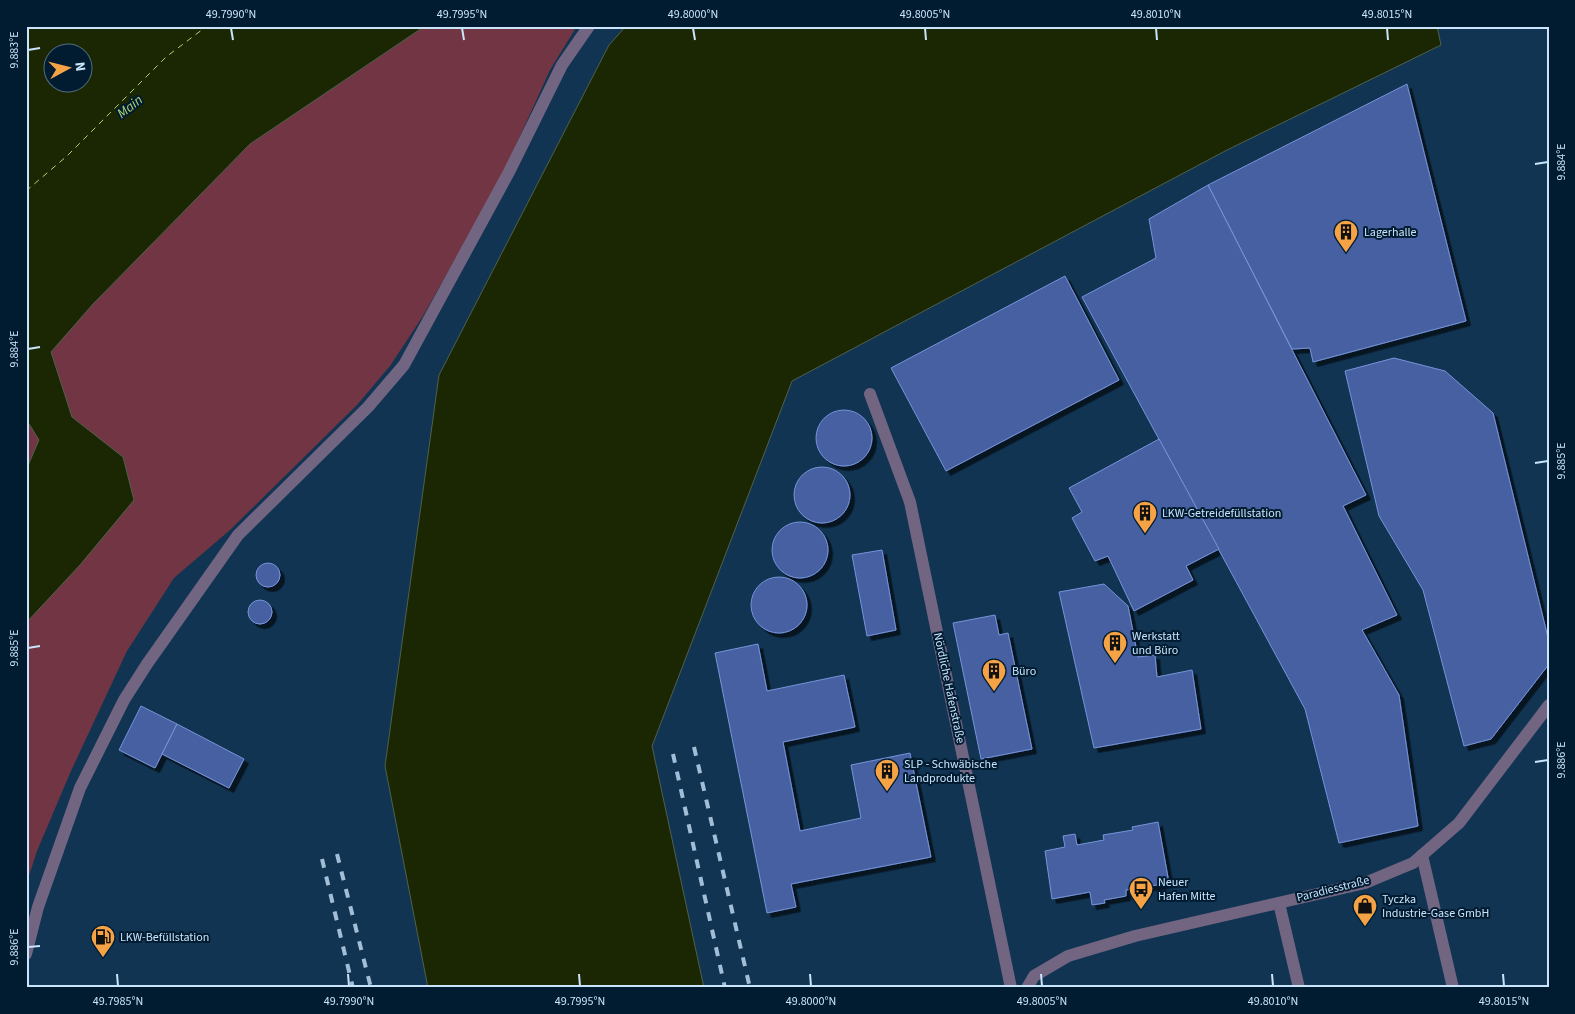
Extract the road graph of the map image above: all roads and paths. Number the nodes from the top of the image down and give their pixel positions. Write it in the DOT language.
graph roads {
  1 [pos="589,26"];
  2 [pos="870,394"];
  3 [pos="1549,705"];
  4 [pos="1422,855"];
  5 [pos="1279,903"];
  6 [pos="26,954"];
  7 [pos="1011,988"];
  8 [pos="1028,988"];
  9 [pos="1299,988"];
  10 [pos="1453,988"];
  1 -- 6 [label="street"];
  2 -- 7 [label="street, Nördliche Hafenstraße"];
  3 -- 4 [label="street, Paradiesstraße"];
  4 -- 5 [label="street, Paradiesstraße"];
  4 -- 10 [label="street"];
  5 -- 8 [label="street, Paradiesstraße"];
  5 -- 9 [label="street"];
}
